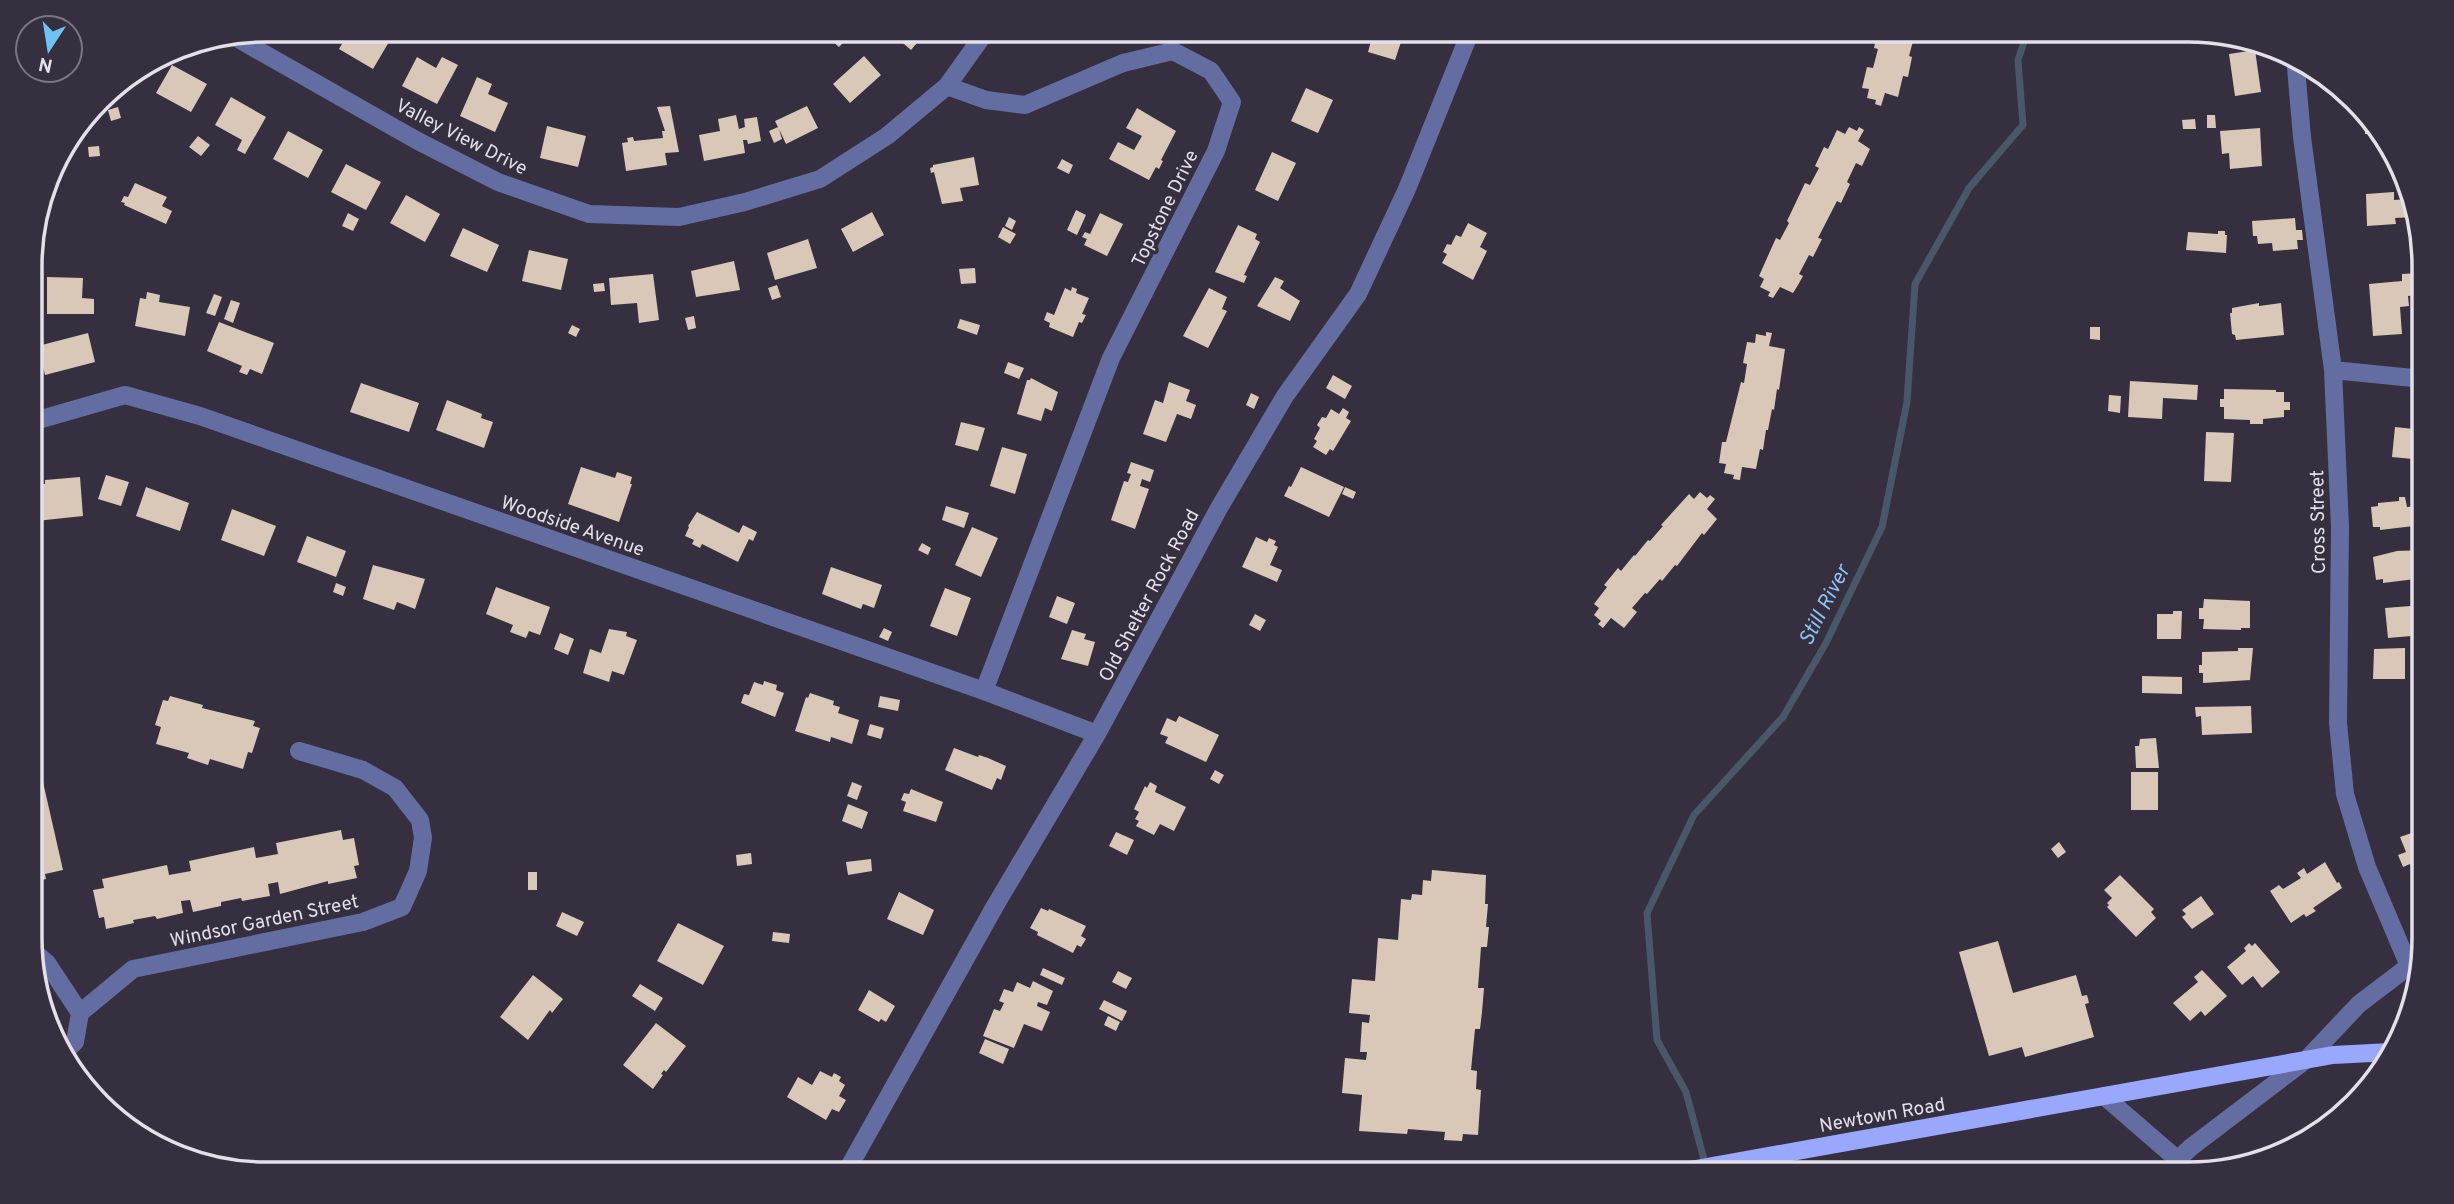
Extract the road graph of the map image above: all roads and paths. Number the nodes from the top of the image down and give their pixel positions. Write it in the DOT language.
graph roads {
  1 [pos="978,42"];
  2 [pos="1466,42"];
  3 [pos="245,43"];
  4 [pos="2296,71"];
  5 [pos="947,86"];
  6 [pos="2333,370"];
  7 [pos="2412,378"];
  8 [pos="42,419"];
  9 [pos="985,691"];
  10 [pos="1097,734"];
  11 [pos="299,751"];
  12 [pos="2411,959"];
  13 [pos="44,960"];
  14 [pos="2409,972"];
  15 [pos="79,1013"];
  16 [pos="70,1047"];
  17 [pos="2380,1053"];
  18 [pos="2308,1059"];
  19 [pos="2104,1096"];
  20 [pos="2178,1160"];
  21 [pos="852,1162"];
  22 [pos="1736,1162"];
  1 -- 5 [label="street"];
  2 -- 10 [label="street, Old Shelter Rock Road"];
  3 -- 5 [label="street, Valley View Drive"];
  4 -- 6 [label="street, Cross Street"];
  5 -- 9 [label="street, Topstone Drive"];
  6 -- 7 [label="street"];
  6 -- 12 [label="street, Cross Street"];
  8 -- 9 [label="street, Woodside Avenue"];
  9 -- 10 [label="street, Woodside Avenue"];
  10 -- 21 [label="street, Old Shelter Rock Road"];
  11 -- 15 [label="street, Windsor Garden Street"];
  13 -- 15 [label="street"];
  14 -- 18 [label="street"];
  15 -- 16 [label="street"];
  17 -- 18 [label="main road, Newtown Road"];
  18 -- 19 [label="main road, Newtown Road"];
  18 -- 20 [label="street"];
  19 -- 20 [label="street"];
  19 -- 22 [label="main road, Newtown Road"];
}
